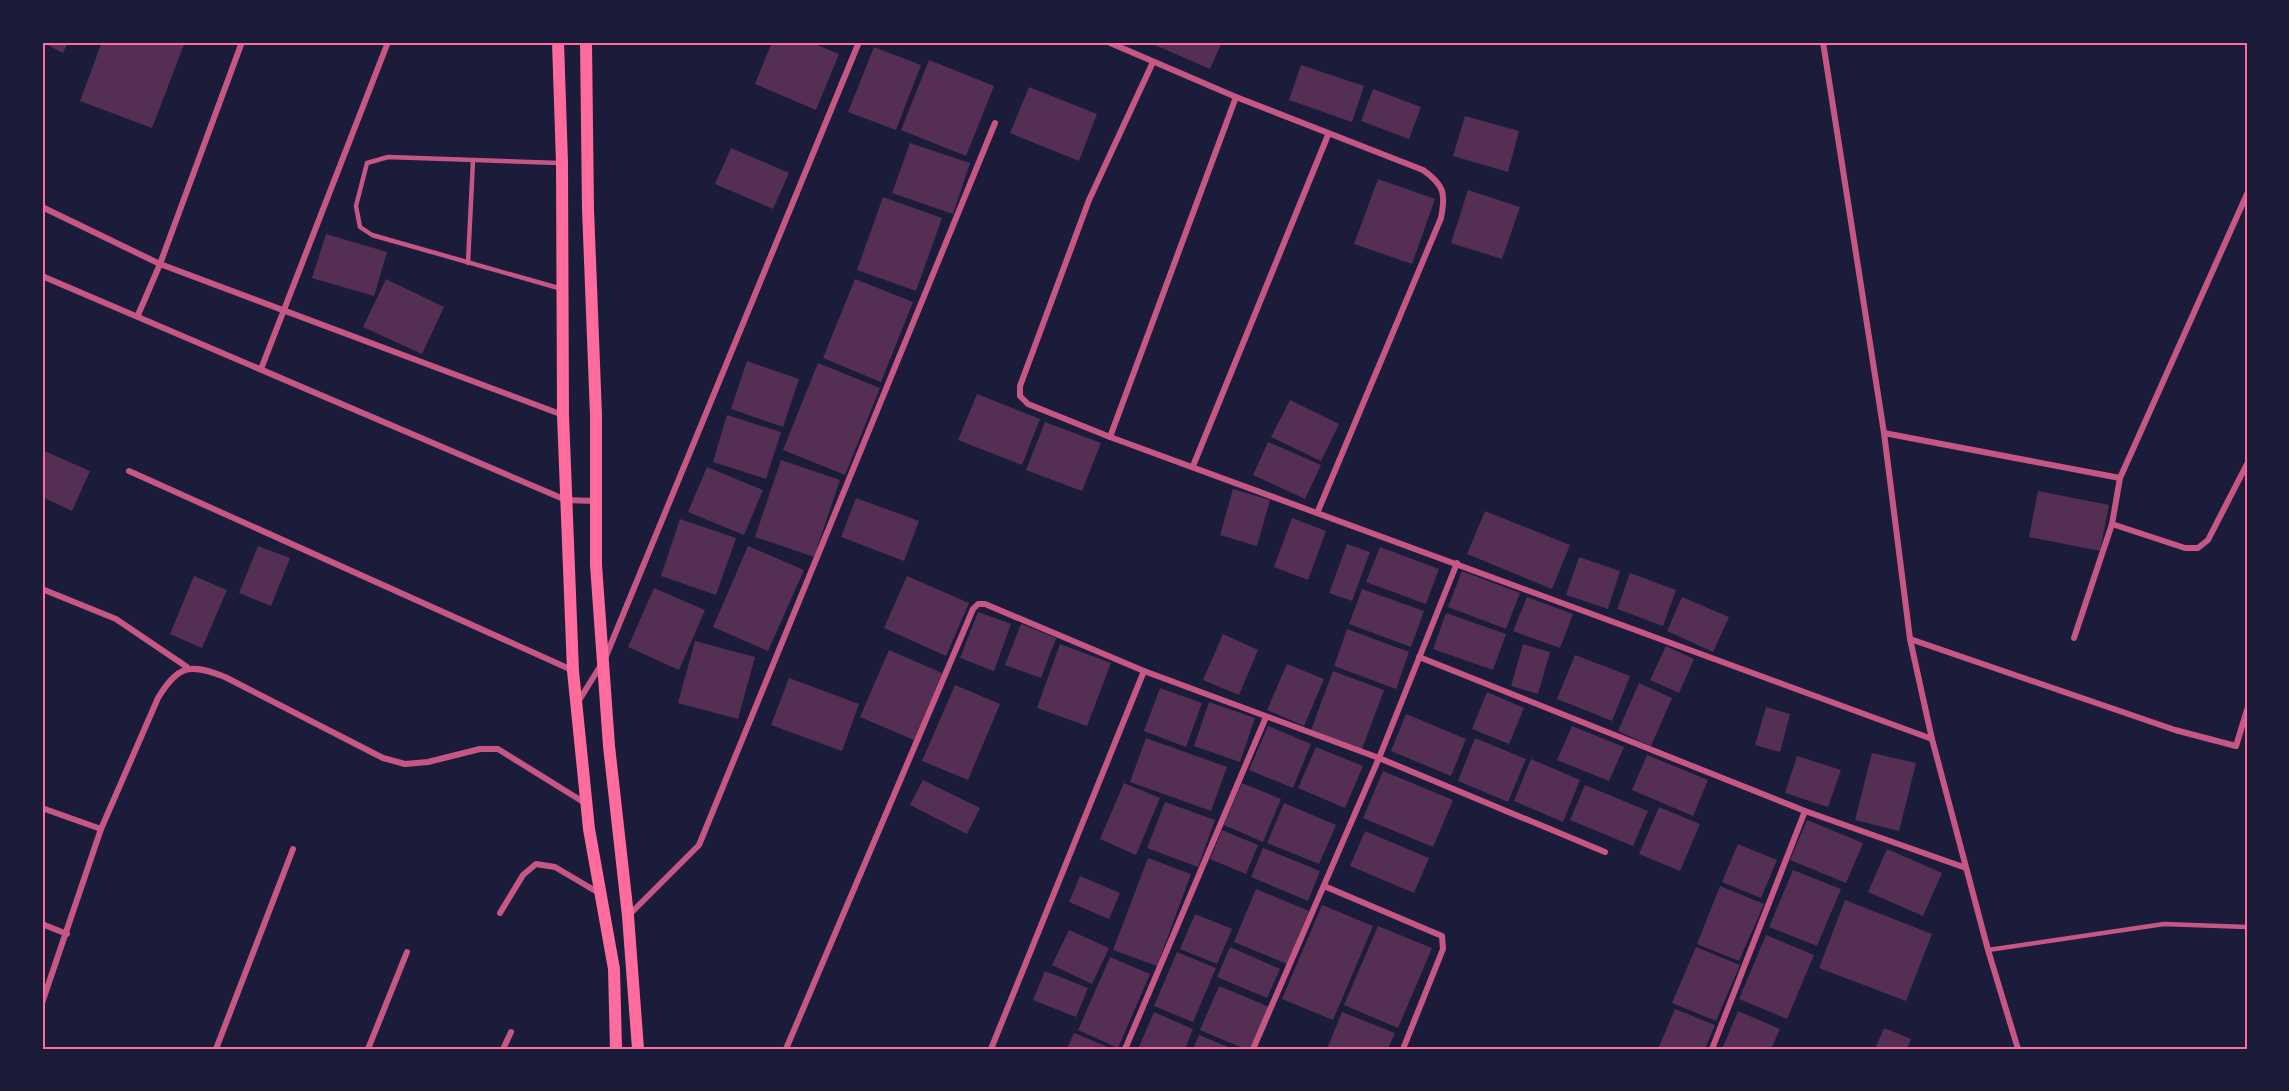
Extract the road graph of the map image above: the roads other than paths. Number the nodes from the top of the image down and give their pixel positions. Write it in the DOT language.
graph roads {
  1 [pos="242,42"];
  2 [pos="388,42"];
  3 [pos="558,42"];
  4 [pos="586,42"];
  5 [pos="859,42"];
  6 [pos="1108,42"];
  7 [pos="1823,42"];
  8 [pos="1153,62"];
  9 [pos="1236,98"];
  10 [pos="995,123"];
  11 [pos="1328,135"];
  12 [pos="473,160"];
  13 [pos="562,163"];
  14 [pos="2247,194"];
  15 [pos="42,207"];
  16 [pos="468,263"];
  17 [pos="160,264"];
  18 [pos="42,276"];
  19 [pos="562,289"];
  20 [pos="285,311"];
  21 [pos="138,315"];
  22 [pos="261,369"];
  23 [pos="562,415"];
  24 [pos="1884,432"];
  25 [pos="1110,437"];
  26 [pos="2247,464"];
  27 [pos="1193,466"];
  28 [pos="129,471"];
  29 [pos="2120,478"];
  30 [pos="566,500"];
  31 [pos="596,501"];
  32 [pos="1318,511"];
  33 [pos="2112,524"];
  34 [pos="1457,564"];
  35 [pos="42,589"];
  36 [pos="2074,638"];
  37 [pos="1910,639"];
  38 [pos="1419,657"];
  39 [pos="602,664"];
  40 [pos="187,667"];
  41 [pos="573,671"];
  42 [pos="1144,671"];
  43 [pos="578,703"];
  44 [pos="2247,710"];
  45 [pos="1266,717"];
  46 [pos="1932,739"];
  47 [pos="1379,758"];
  48 [pos="587,805"];
  49 [pos="42,808"];
  50 [pos="1805,811"];
  51 [pos="101,829"];
  52 [pos="293,849"];
  53 [pos="1605,852"];
  54 [pos="1966,868"];
  55 [pos="1324,886"];
  56 [pos="603,896"];
  57 [pos="500,913"];
  58 [pos="628,916"];
  59 [pos="42,924"];
  60 [pos="2247,927"];
  61 [pos="68,934"];
  62 [pos="1988,950"];
  63 [pos="407,952"];
  64 [pos="42,1002"];
  65 [pos="511,1032"];
  66 [pos="216,1049"];
  67 [pos="368,1049"];
  68 [pos="503,1049"];
  69 [pos="616,1049"];
  70 [pos="638,1049"];
  71 [pos="786,1049"];
  72 [pos="991,1049"];
  73 [pos="1125,1049"];
  74 [pos="1253,1049"];
  75 [pos="1403,1049"];
  76 [pos="1712,1049"];
  77 [pos="2018,1049"];
  1 -- 17 [label="street"];
  2 -- 20 [label="street"];
  3 -- 13 [label="main road"];
  4 -- 31 [label="main road"];
  5 -- 39 [label="street"];
  6 -- 8 [label="street"];
  7 -- 24 [label="street"];
  8 -- 9 [label="street"];
  8 -- 25 [label="street"];
  9 -- 11 [label="street"];
  9 -- 25 [label="street"];
  10 -- 58 [label="street"];
  11 -- 27 [label="street"];
  11 -- 32 [label="street"];
  12 -- 13 [label="lane"];
  12 -- 16 [label="lane"];
  12 -- 16 [label="lane"];
  13 -- 19 [label="main road"];
  14 -- 29 [label="street"];
  15 -- 17 [label="street"];
  16 -- 19 [label="lane"];
  17 -- 20 [label="street"];
  17 -- 21 [label="street"];
  18 -- 21 [label="street"];
  19 -- 23 [label="main road"];
  20 -- 22 [label="street"];
  20 -- 23 [label="street"];
  21 -- 22 [label="street"];
  22 -- 30 [label="street"];
  23 -- 30 [label="main road"];
  24 -- 29 [label="street"];
  24 -- 37 [label="street"];
  25 -- 27 [label="street"];
  26 -- 33 [label="street"];
  27 -- 32 [label="street"];
  28 -- 41 [label="street"];
  29 -- 33 [label="street"];
  30 -- 31 [label="street"];
  30 -- 41 [label="main road"];
  31 -- 39 [label="main road"];
  32 -- 34 [label="street"];
  33 -- 36 [label="street"];
  34 -- 38 [label="street"];
  34 -- 46 [label="street"];
  35 -- 40 [label="street"];
  37 -- 44 [label="street"];
  37 -- 46 [label="street"];
  38 -- 47 [label="street"];
  38 -- 50 [label="street"];
  39 -- 43 [label="street"];
  39 -- 58 [label="main road"];
  40 -- 48 [label="street"];
  40 -- 51 [label="street"];
  41 -- 43 [label="main road"];
  42 -- 45 [label="street"];
  42 -- 71 [label="street"];
  42 -- 72 [label="street"];
  43 -- 48 [label="main road"];
  45 -- 47 [label="street"];
  45 -- 73 [label="street"];
  46 -- 54 [label="street"];
  47 -- 53 [label="street"];
  47 -- 55 [label="street"];
  48 -- 56 [label="main road"];
  49 -- 51 [label="street"];
  50 -- 54 [label="street"];
  50 -- 76 [label="street"];
  51 -- 61 [label="street"];
  52 -- 66 [label="street"];
  54 -- 62 [label="street"];
  55 -- 74 [label="street"];
  55 -- 75 [label="street"];
  56 -- 57 [label="street"];
  56 -- 69 [label="main road"];
  58 -- 70 [label="main road"];
  59 -- 61 [label="street"];
  60 -- 62 [label="lane"];
  61 -- 64 [label="street"];
  62 -- 77 [label="street"];
  63 -- 67 [label="street"];
  65 -- 68 [label="street"];
}
